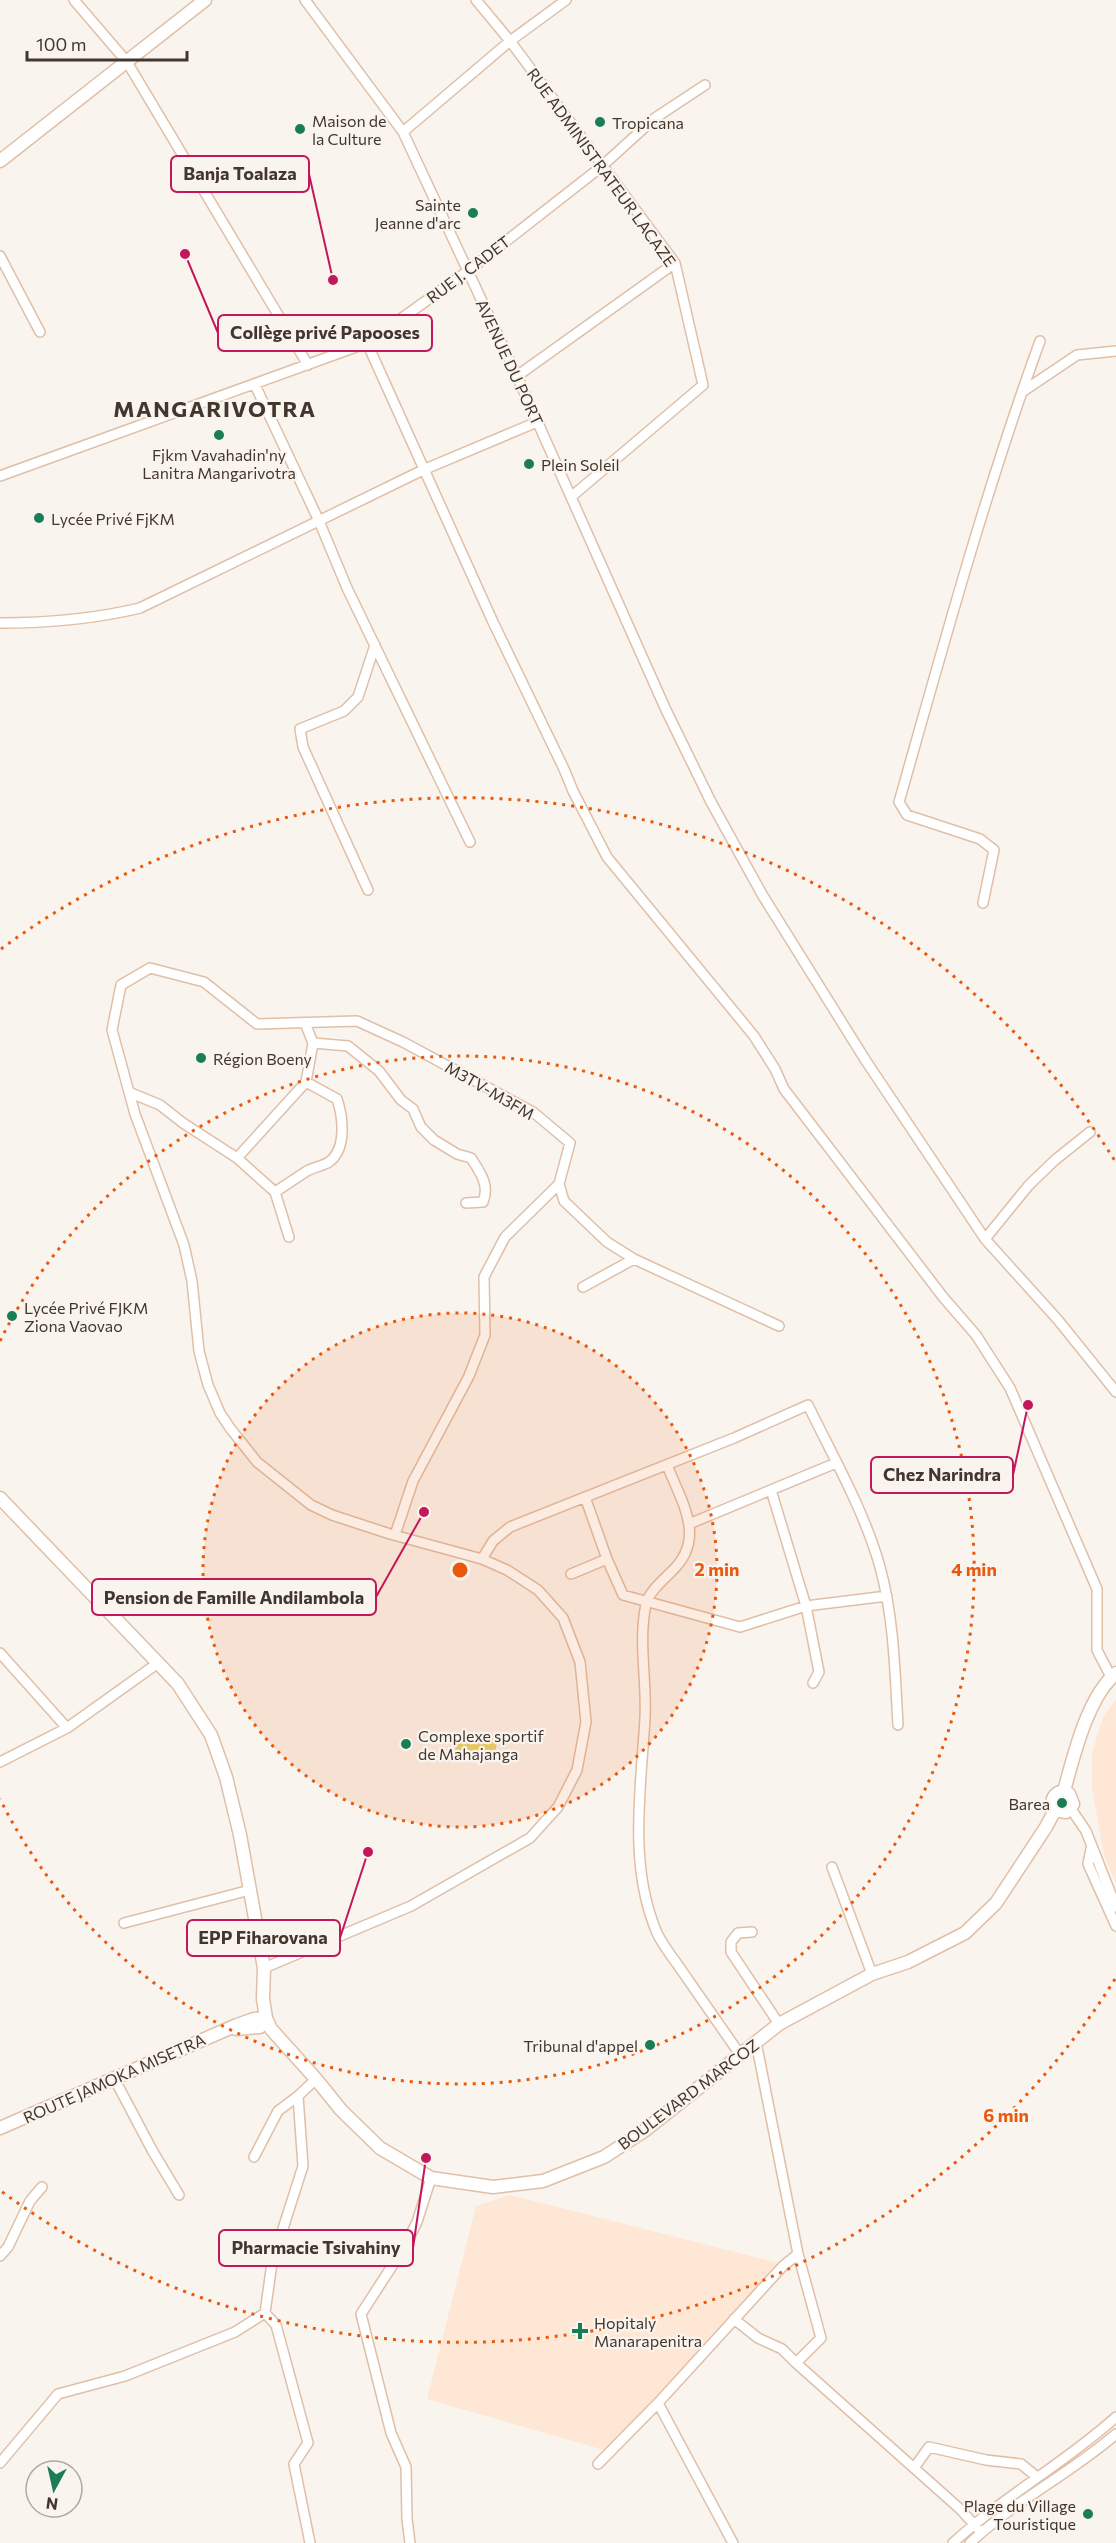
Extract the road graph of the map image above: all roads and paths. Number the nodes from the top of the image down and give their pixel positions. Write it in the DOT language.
graph roads {
  1 [pos="74,0"];
  2 [pos="205,0"];
  3 [pos="305,0"];
  4 [pos="477,0"];
  5 [pos="566,0"];
  6 [pos="510,41"];
  7 [pos="127,62"];
  8 [pos="705,85"];
  9 [pos="403,132"];
  10 [pos="0,161"];
  11 [pos="602,167"];
  12 [pos="0,256"];
  13 [pos="675,263"];
  14 [pos="468,270"];
  15 [pos="40,332"];
  16 [pos="1040,341"];
  17 [pos="367,343"];
  18 [pos="1116,351"];
  19 [pos="308,365"];
  20 [pos="518,376"];
  21 [pos="255,385"];
  22 [pos="1021,392"];
  23 [pos="537,422"];
  24 [pos="423,470"];
  25 [pos="0,476"];
  26 [pos="571,497"];
  27 [pos="320,521"];
  28 [pos="0,623"];
  29 [pos="375,645"];
  30 [pos="470,842"];
  31 [pos="368,890"];
  32 [pos="983,903"];
  33 [pos="305,1023"];
  34 [pos="313,1043"];
  35 [pos="306,1082"];
  36 [pos="131,1093"];
  37 [pos="1090,1132"];
  38 [pos="237,1158"];
  39 [pos="559,1184"];
  40 [pos="275,1192"];
  41 [pos="466,1203"];
  42 [pos="289,1237"];
  43 [pos="985,1239"];
  44 [pos="634,1258"];
  45 [pos="584,1287"];
  46 [pos="779,1326"];
  47 [pos="1116,1392"];
  48 [pos="836,1463"];
  49 [pos="667,1465"];
  50 [pos="771,1490"];
  51 [pos="585,1497"];
  52 [pos="0,1498"];
  53 [pos="689,1524"];
  54 [pos="394,1535"];
  55 [pos="482,1559"];
  56 [pos="607,1560"];
  57 [pos="571,1574"];
  58 [pos="887,1596"];
  59 [pos="646,1602"];
  60 [pos="806,1606"];
  61 [pos="0,1653"];
  62 [pos="158,1663"];
  63 [pos="1114,1675"];
  64 [pos="813,1683"];
  65 [pos="898,1725"];
  66 [pos="68,1728"];
  67 [pos="0,1762"];
  68 [pos="1064,1791"];
  69 [pos="1071,1809"];
  70 [pos="1055,1810"];
  71 [pos="1091,1849"];
  72 [pos="832,1867"];
  73 [pos="250,1890"];
  74 [pos="1116,1907"];
  75 [pos="124,1923"];
  76 [pos="1116,1926"];
  77 [pos="752,1932"];
  78 [pos="264,1968"];
  79 [pos="872,1974"];
  80 [pos="266,2018"];
  81 [pos="779,2024"];
  82 [pos="756,2042"];
  83 [pos="739,2053"];
  84 [pos="114,2078"];
  85 [pos="316,2079"];
  86 [pos="298,2096"];
  87 [pos="0,2128"];
  88 [pos="254,2157"];
  89 [pos="431,2178"];
  90 [pos="42,2187"];
  91 [pos="179,2195"];
  92 [pos="798,2254"];
  93 [pos="0,2256"];
  94 [pos="265,2313"];
  95 [pos="734,2319"];
  96 [pos="796,2363"];
  97 [pos="658,2403"];
  98 [pos="1116,2417"];
  99 [pos="1116,2434"];
  100 [pos="0,2463"];
  101 [pos="598,2464"];
  102 [pos="914,2468"];
  103 [pos="1037,2477"];
  104 [pos="975,2523"];
  105 [pos="981,2532"];
  106 [pos="310,2543"];
  107 [pos="410,2543"];
  108 [pos="733,2543"];
  109 [pos="953,2543"];
  110 [pos="970,2543"];
  1 -- 7 [label="street"];
  2 -- 7 [label="main road"];
  3 -- 9 [label="street, AVENUE DU PORT"];
  4 -- 6 [label="street, RUE ADMINISTRATEUR LACAZE"];
  5 -- 6 [label="street"];
  6 -- 9 [label="street"];
  6 -- 11 [label="street, RUE ADMINISTRATEUR LACAZE"];
  7 -- 10 [label="main road"];
  7 -- 19 [label="street"];
  8 -- 11 [label="street, RUE J. CADET"];
  9 -- 14 [label="street, AVENUE DU PORT"];
  11 -- 13 [label="street, RUE ADMINISTRATEUR LACAZE"];
  11 -- 14 [label="street, RUE J. CADET"];
  12 -- 15 [label="street"];
  13 -- 20 [label="street"];
  13 -- 26 [label="street, RUE ADMINISTRATEUR LACAZE"];
  14 -- 17 [label="street, RUE J. CADET"];
  14 -- 20 [label="street, AVENUE DU PORT"];
  16 -- 22 [label="street"];
  17 -- 19 [label="street, RUE J. CADET"];
  17 -- 24 [label="street"];
  18 -- 22 [label="street"];
  19 -- 21 [label="street, RUE J. CADET"];
  20 -- 23 [label="street, AVENUE DU PORT"];
  21 -- 25 [label="street, RUE J. CADET"];
  21 -- 27 [label="street"];
  22 -- 32 [label="street"];
  23 -- 24 [label="street"];
  23 -- 26 [label="street, AVENUE DU PORT"];
  24 -- 27 [label="street"];
  24 -- 63 [label="street"];
  26 -- 43 [label="street, AVENUE DU PORT"];
  27 -- 28 [label="street"];
  27 -- 29 [label="street"];
  29 -- 30 [label="street"];
  29 -- 31 [label="street"];
  33 -- 34 [label="street"];
  33 -- 36 [label="street, M3TV-M3FM"];
  33 -- 39 [label="street, M3TV-M3FM"];
  34 -- 35 [label="street"];
  34 -- 41 [label="street"];
  35 -- 38 [label="street"];
  35 -- 40 [label="street"];
  36 -- 38 [label="street"];
  36 -- 54 [label="street"];
  37 -- 43 [label="street"];
  38 -- 40 [label="street"];
  39 -- 44 [label="street"];
  39 -- 54 [label="street"];
  40 -- 42 [label="street"];
  43 -- 47 [label="street, AVENUE DU PORT"];
  44 -- 45 [label="street"];
  44 -- 46 [label="street"];
  48 -- 49 [label="street"];
  48 -- 50 [label="street"];
  48 -- 58 [label="street"];
  49 -- 51 [label="street"];
  49 -- 53 [label="street"];
  50 -- 53 [label="street"];
  50 -- 60 [label="street"];
  51 -- 55 [label="street"];
  51 -- 56 [label="street"];
  52 -- 62 [label="main road, BOULEVARD MARCOZ"];
  53 -- 59 [label="street"];
  54 -- 55 [label="street"];
  55 -- 78 [label="street"];
  56 -- 57 [label="street"];
  56 -- 59 [label="street"];
  58 -- 60 [label="street"];
  58 -- 65 [label="street"];
  59 -- 60 [label="street"];
  59 -- 83 [label="street"];
  60 -- 64 [label="street"];
  61 -- 66 [label="street"];
  62 -- 66 [label="street"];
  62 -- 73 [label="main road, BOULEVARD MARCOZ"];
  63 -- 68 [label="main road"];
  66 -- 67 [label="street"];
  68 -- 69 [label="main road"];
  68 -- 70 [label="main road"];
  69 -- 70 [label="main road"];
  69 -- 71 [label="street"];
  70 -- 79 [label="main road, BOULEVARD MARCOZ"];
  71 -- 74 [label="street"];
  71 -- 76 [label="street"];
  72 -- 79 [label="street"];
  73 -- 75 [label="street"];
  73 -- 78 [label="main road, BOULEVARD MARCOZ"];
  77 -- 81 [label="street"];
  78 -- 80 [label="main road, BOULEVARD MARCOZ"];
  79 -- 81 [label="main road, BOULEVARD MARCOZ"];
  80 -- 84 [label="main road, ROUTE JAMOKA MISETRA"];
  80 -- 85 [label="main road, BOULEVARD MARCOZ"];
  81 -- 82 [label="main road, BOULEVARD MARCOZ"];
  82 -- 83 [label="main road, BOULEVARD MARCOZ"];
  82 -- 92 [label="street"];
  83 -- 89 [label="main road, BOULEVARD MARCOZ"];
  84 -- 87 [label="main road, ROUTE JAMOKA MISETRA"];
  84 -- 91 [label="street"];
  85 -- 86 [label="street"];
  85 -- 89 [label="main road, BOULEVARD MARCOZ"];
  86 -- 88 [label="street"];
  86 -- 94 [label="street"];
  89 -- 107 [label="street"];
  90 -- 93 [label="street"];
  92 -- 95 [label="street"];
  92 -- 96 [label="street"];
  94 -- 100 [label="street"];
  94 -- 106 [label="street"];
  95 -- 96 [label="street"];
  95 -- 97 [label="street"];
  96 -- 102 [label="street"];
  97 -- 101 [label="street"];
  97 -- 108 [label="street"];
  98 -- 103 [label="street"];
  99 -- 105 [label="street"];
  102 -- 103 [label="street"];
  102 -- 104 [label="street"];
  103 -- 104 [label="street"];
  104 -- 105 [label="street"];
  104 -- 109 [label="street"];
  105 -- 110 [label="street"];
}
